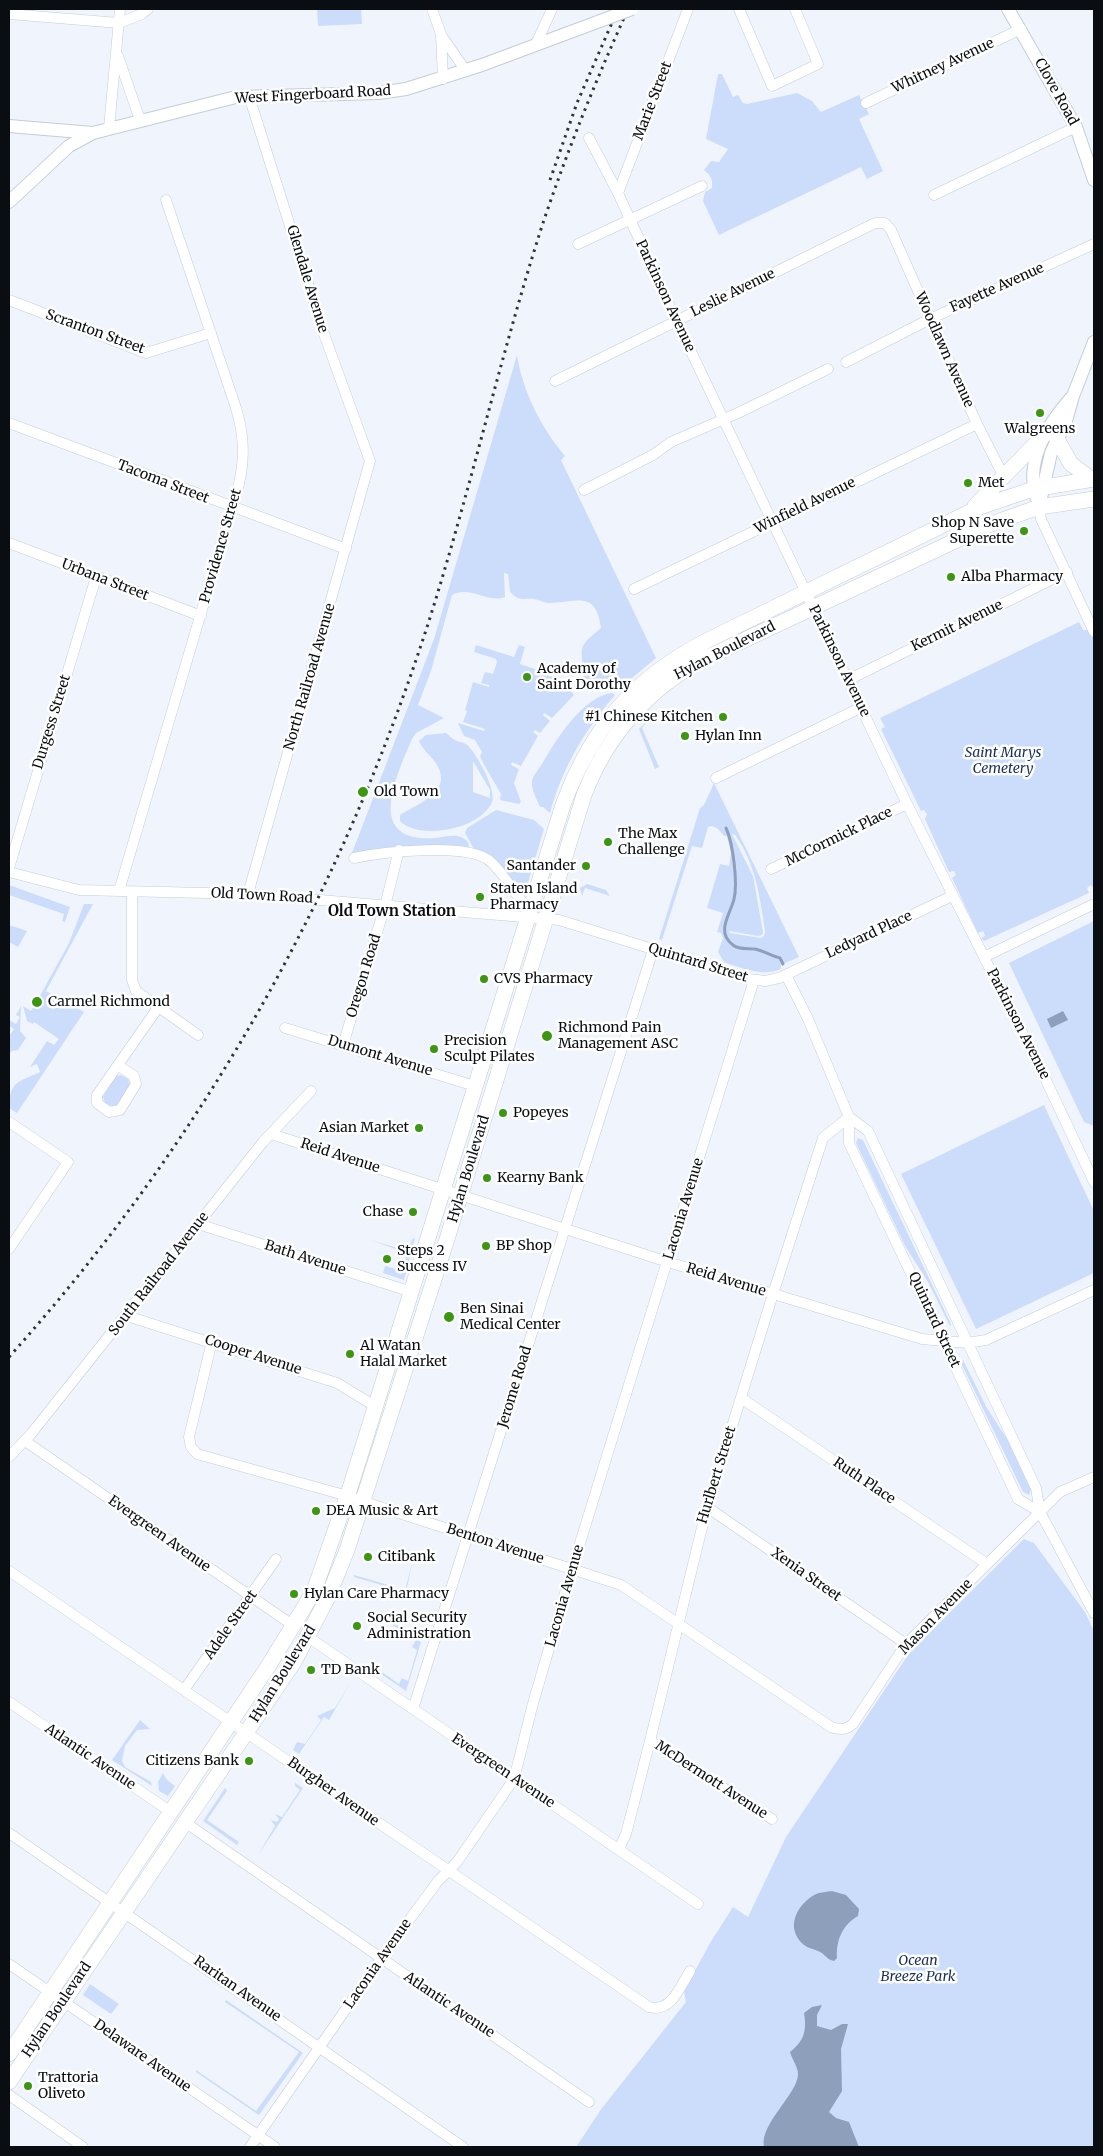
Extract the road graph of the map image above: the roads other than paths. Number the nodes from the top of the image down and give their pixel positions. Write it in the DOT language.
graph roads {
  1 [pos="120,9"];
  2 [pos="148,9"];
  3 [pos="432,9"];
  4 [pos="552,9"];
  5 [pos="632,9"];
  6 [pos="688,9"];
  7 [pos="739,9"];
  8 [pos="795,9"];
  9 [pos="1008,9"];
  10 [pos="9,14"];
  11 [pos="119,24"];
  12 [pos="1020,30"];
  13 [pos="441,34"];
  14 [pos="535,46"];
  15 [pos="117,53"];
  16 [pos="466,71"];
  17 [pos="443,79"];
  18 [pos="250,96"];
  19 [pos="866,103"];
  20 [pos="140,120"];
  21 [pos="9,126"];
  22 [pos="1076,127"];
  23 [pos="110,128"];
  24 [pos="94,132"];
  25 [pos="589,138"];
  26 [pos="1094,180"];
  27 [pos="702,186"];
  28 [pos="618,194"];
  29 [pos="934,195"];
  30 [pos="166,200"];
  31 [pos="9,202"];
  32 [pos="630,220"];
  33 [pos="885,223"];
  34 [pos="578,244"];
  35 [pos="1094,244"];
  36 [pos="9,300"];
  37 [pos="930,319"];
  38 [pos="676,320"];
  39 [pos="211,333"];
  40 [pos="1094,342"];
  41 [pos="846,362"];
  42 [pos="1090,366"];
  43 [pos="828,369"];
  44 [pos="555,381"];
  45 [pos="723,419"];
  46 [pos="9,423"];
  47 [pos="977,424"];
  48 [pos="1051,436"];
  49 [pos="370,461"];
  50 [pos="1004,477"];
  51 [pos="1093,479"];
  52 [pos="1038,488"];
  53 [pos="584,490"];
  54 [pos="1094,499"];
  55 [pos="1038,507"];
  56 [pos="231,508"];
  57 [pos="970,512"];
  58 [pos="772,523"];
  59 [pos="9,543"];
  60 [pos="346,549"];
  61 [pos="1067,572"];
  62 [pos="96,577"];
  63 [pos="634,589"];
  64 [pos="806,592"];
  65 [pos="813,607"];
  66 [pos="201,616"];
  67 [pos="1094,632"];
  68 [pos="848,680"];
  69 [pos="862,707"];
  70 [pos="716,778"];
  71 [pos="907,804"];
  72 [pos="399,850"];
  73 [pos="354,858"];
  74 [pos="9,868"];
  75 [pos="771,869"];
  76 [pos="9,872"];
  77 [pos="119,891"];
  78 [pos="132,892"];
  79 [pos="248,894"];
  80 [pos="952,896"];
  81 [pos="1094,904"];
  82 [pos="385,906"];
  83 [pos="529,914"];
  84 [pos="547,919"];
  85 [pos="653,950"];
  86 [pos="984,956"];
  87 [pos="786,975"];
  88 [pos="754,980"];
  89 [pos="157,1009"];
  90 [pos="285,1028"];
  91 [pos="198,1035"];
  92 [pos="343,1045"];
  93 [pos="119,1066"];
  94 [pos="475,1086"];
  95 [pos="311,1091"];
  96 [pos="850,1117"];
  97 [pos="9,1122"];
  98 [pos="271,1134"];
  99 [pos="1094,1182"];
  100 [pos="444,1190"];
  101 [pos="461,1194"];
  102 [pos="198,1224"];
  103 [pos="565,1229"];
  104 [pos="9,1249"];
  105 [pos="668,1262"];
  106 [pos="1094,1290"];
  107 [pos="412,1292"];
  108 [pos="773,1294"];
  109 [pos="127,1316"];
  110 [pos="212,1341"];
  111 [pos="945,1343"];
  112 [pos="966,1343"];
  113 [pos="741,1398"];
  114 [pos="375,1406"];
  115 [pos="25,1441"];
  116 [pos="9,1457"];
  117 [pos="1094,1477"];
  118 [pos="348,1497"];
  119 [pos="363,1502"];
  120 [pos="707,1507"];
  121 [pos="1040,1512"];
  122 [pos="468,1536"];
  123 [pos="276,1558"];
  124 [pos="987,1564"];
  125 [pos="572,1569"];
  126 [pos="10,1575"];
  127 [pos="1090,1593"];
  128 [pos="250,1597"];
  129 [pos="1094,1613"];
  130 [pos="678,1623"];
  131 [pos="294,1626"];
  132 [pos="308,1637"];
  133 [pos="906,1644"];
  134 [pos="184,1690"];
  135 [pos="9,1702"];
  136 [pos="413,1710"];
  137 [pos="231,1721"];
  138 [pos="843,1730"];
  139 [pos="247,1732"];
  140 [pos="650,1741"];
  141 [pos="514,1779"];
  142 [pos="171,1812"];
  143 [pos="772,1819"];
  144 [pos="186,1823"];
  145 [pos="9,1833"];
  146 [pos="619,1849"];
  147 [pos="448,1871"];
  148 [pos="111,1903"];
  149 [pos="698,1904"];
  150 [pos="124,1912"];
  151 [pos="381,1959"];
  152 [pos="9,1964"];
  153 [pos="690,1971"];
  154 [pos="50,1992"];
  155 [pos="64,2001"];
  156 [pos="320,2047"];
  157 [pos="9,2054"];
  158 [pos="9,2082"];
  159 [pos="9,2096"];
  160 [pos="589,2102"];
  161 [pos="258,2135"];
  162 [pos="84,2147"];
  163 [pos="250,2147"];
  164 [pos="276,2147"];
  165 [pos="464,2147"];
  1 -- 11 [label="street"];
  2 -- 11 [label="street"];
  3 -- 13 [label="street"];
  4 -- 14 [label="street"];
  5 -- 14 [label="street, West Fingerboard Road, bridge"];
  6 -- 28 [label="street, Marie Street"];
  7 -- 8 [label="street"];
  9 -- 12 [label="street, Clove Road"];
  10 -- 11 [label="street"];
  11 -- 15 [label="street"];
  12 -- 19 [label="street, Whitney Avenue"];
  12 -- 22 [label="street, Clove Road"];
  13 -- 16 [label="street"];
  13 -- 17 [label="street"];
  14 -- 16 [label="street, West Fingerboard Road"];
  15 -- 20 [label="street"];
  15 -- 23 [label="street"];
  16 -- 17 [label="street, West Fingerboard Road"];
  17 -- 18 [label="street, West Fingerboard Road"];
  18 -- 20 [label="street, West Fingerboard Road"];
  18 -- 49 [label="street, Glendale Avenue"];
  20 -- 23 [label="street, West Fingerboard Road"];
  21 -- 24 [label="street"];
  22 -- 26 [label="street, Clove Road"];
  22 -- 29 [label="street"];
  23 -- 24 [label="street, West Fingerboard Road"];
  24 -- 31 [label="street, West Fingerboard Road"];
  25 -- 28 [label="street, Parkinson Avenue"];
  27 -- 32 [label="street"];
  28 -- 32 [label="street, Parkinson Avenue"];
  30 -- 39 [label="street, Providence Street"];
  32 -- 34 [label="street"];
  32 -- 38 [label="street, Parkinson Avenue"];
  33 -- 37 [label="street, Woodlawn Avenue"];
  33 -- 38 [label="street, Leslie Avenue"];
  35 -- 37 [label="street, Fayette Avenue"];
  36 -- 39 [label="street, Scranton Street"];
  37 -- 41 [label="street, Fayette Avenue"];
  37 -- 47 [label="street, Woodlawn Avenue"];
  38 -- 44 [label="street, Leslie Avenue"];
  38 -- 45 [label="street, Parkinson Avenue"];
  39 -- 56 [label="street, Providence Street"];
  40 -- 42 [label="street"];
  42 -- 48 [label="street"];
  43 -- 45 [label="street"];
  45 -- 53 [label="street"];
  45 -- 58 [label="street, Parkinson Avenue"];
  46 -- 56 [label="street, Tacoma Street"];
  47 -- 50 [label="street, Woodlawn Avenue"];
  47 -- 58 [label="street, Winfield Avenue"];
  48 -- 50 [label="main road"];
  48 -- 51 [label="main road"];
  48 -- 52 [label="street"];
  49 -- 60 [label="street, North Railroad Avenue"];
  50 -- 57 [label="main road"];
  51 -- 52 [label="main road, Hylan Boulevard"];
  52 -- 55 [label="street"];
  52 -- 57 [label="main road, Hylan Boulevard"];
  54 -- 55 [label="main road, Hylan Boulevard"];
  55 -- 61 [label="street"];
  55 -- 65 [label="main road, Hylan Boulevard"];
  56 -- 60 [label="street, Tacoma Street"];
  56 -- 66 [label="street, Providence Street"];
  57 -- 64 [label="main road, Hylan Boulevard"];
  58 -- 63 [label="street, Winfield Avenue"];
  58 -- 64 [label="street, Parkinson Avenue"];
  59 -- 62 [label="street, Urbana Street"];
  60 -- 79 [label="street, North Railroad Avenue"];
  61 -- 67 [label="street"];
  61 -- 68 [label="street, Kermit Avenue"];
  62 -- 66 [label="street, Urbana Street"];
  62 -- 74 [label="street, Durgess Street"];
  64 -- 65 [label="street, Parkinson Avenue"];
  64 -- 83 [label="main road, Hylan Boulevard"];
  65 -- 68 [label="street, Parkinson Avenue"];
  65 -- 84 [label="main road, Hylan Boulevard"];
  66 -- 77 [label="street, Providence Street"];
  68 -- 69 [label="street, Parkinson Avenue"];
  69 -- 70 [label="street"];
  69 -- 71 [label="street, Parkinson Avenue"];
  71 -- 75 [label="street, McCormick Place"];
  71 -- 80 [label="street, Parkinson Avenue"];
  72 -- 73 [label="street"];
  72 -- 82 [label="street, Oregon Road"];
  72 -- 83 [label="street"];
  76 -- 77 [label="street, Old Town Road"];
  77 -- 78 [label="street, Old Town Road"];
  78 -- 79 [label="street, Old Town Road"];
  78 -- 89 [label="street"];
  79 -- 82 [label="street, Old Town Road"];
  80 -- 86 [label="street, Parkinson Avenue"];
  80 -- 87 [label="street, Ledyard Place"];
  81 -- 86 [label="street"];
  82 -- 83 [label="street, Old Town Road"];
  82 -- 92 [label="street, Oregon Road"];
  83 -- 84 [label="street, Old Town Road"];
  83 -- 94 [label="main road, Hylan Boulevard"];
  84 -- 85 [label="street, Quintard Street"];
  84 -- 101 [label="main road, Hylan Boulevard"];
  85 -- 88 [label="street, Quintard Street"];
  85 -- 103 [label="street, Jerome Road"];
  86 -- 99 [label="street, Parkinson Avenue"];
  87 -- 88 [label="street, Quintard Street"];
  87 -- 96 [label="street, Quintard Street"];
  88 -- 105 [label="street, Laconia Avenue"];
  89 -- 91 [label="street"];
  89 -- 93 [label="street"];
  90 -- 92 [label="street, Dumont Avenue"];
  92 -- 94 [label="street, Dumont Avenue"];
  93 -- 93 [label="street"];
  94 -- 100 [label="main road, Hylan Boulevard"];
  95 -- 98 [label="street, South Railroad Avenue"];
  96 -- 108 [label="street, Hurlbert Street"];
  96 -- 111 [label="street, Quintard Street"];
  96 -- 112 [label="street, Quintard Street"];
  97 -- 104 [label="street"];
  98 -- 100 [label="street, Reid Avenue"];
  98 -- 102 [label="street, South Railroad Avenue"];
  100 -- 101 [label="street, Reid Avenue"];
  100 -- 107 [label="main road, Hylan Boulevard"];
  101 -- 103 [label="street, Reid Avenue"];
  101 -- 119 [label="main road, Hylan Boulevard"];
  102 -- 107 [label="street, Bath Avenue"];
  102 -- 109 [label="street, South Railroad Avenue"];
  103 -- 105 [label="street, Reid Avenue"];
  103 -- 122 [label="street, Jerome Road"];
  105 -- 108 [label="street, Reid Avenue"];
  105 -- 125 [label="street, Laconia Avenue"];
  106 -- 112 [label="street, Reid Avenue"];
  107 -- 114 [label="main road, Hylan Boulevard"];
  108 -- 111 [label="street, Reid Avenue"];
  108 -- 113 [label="street, Hurlbert Street"];
  109 -- 110 [label="street, Cooper Avenue"];
  109 -- 115 [label="street, South Railroad Avenue"];
  110 -- 114 [label="street, Cooper Avenue"];
  110 -- 118 [label="street, Benton Avenue"];
  111 -- 112 [label="street, Reid Avenue"];
  111 -- 121 [label="street, Quintard Street"];
  112 -- 121 [label="street, Quintard Street"];
  113 -- 120 [label="street, Hurlbert Street"];
  113 -- 124 [label="street, Ruth Place"];
  114 -- 118 [label="main road, Hylan Boulevard"];
  115 -- 116 [label="street, South Railroad Avenue"];
  115 -- 128 [label="street, Evergreen Avenue"];
  117 -- 121 [label="street, Mason Avenue"];
  118 -- 119 [label="street, Benton Avenue"];
  118 -- 131 [label="main road, Hylan Boulevard"];
  119 -- 122 [label="street, Benton Avenue"];
  119 -- 132 [label="main road, Hylan Boulevard"];
  120 -- 130 [label="street, Hurlbert Street"];
  120 -- 133 [label="street, Xenia Street"];
  121 -- 124 [label="street, Mason Avenue"];
  121 -- 127 [label="street, Quintard Street"];
  122 -- 125 [label="street, Benton Avenue"];
  122 -- 136 [label="street, Jerome Road"];
  123 -- 128 [label="street, Adele Street"];
  124 -- 133 [label="street, Mason Avenue"];
  125 -- 130 [label="street, Benton Avenue"];
  125 -- 141 [label="street, Laconia Avenue"];
  126 -- 134 [label="street, Burgher Avenue"];
  127 -- 129 [label="street, Quintard Street"];
  128 -- 131 [label="street, Evergreen Avenue"];
  128 -- 134 [label="street, Adele Street"];
  130 -- 138 [label="street, Benton Avenue"];
  130 -- 140 [label="street, Hurlbert Street"];
  131 -- 137 [label="main road, Hylan Boulevard"];
  132 -- 136 [label="street, Evergreen Avenue"];
  132 -- 139 [label="main road, Hylan Boulevard"];
  133 -- 138 [label="street, Mason Avenue"];
  134 -- 137 [label="street, Burgher Avenue"];
  135 -- 142 [label="street, Atlantic Avenue"];
  136 -- 141 [label="street, Evergreen Avenue"];
  137 -- 139 [label="street, Burgher Avenue"];
  137 -- 142 [label="main road, Hylan Boulevard"];
  139 -- 144 [label="main road, Hylan Boulevard"];
  139 -- 147 [label="street, Burgher Avenue"];
  140 -- 143 [label="street, McDermott Avenue"];
  140 -- 146 [label="street, Hurlbert Street"];
  141 -- 146 [label="street, Evergreen Avenue"];
  141 -- 147 [label="street, Laconia Avenue"];
  142 -- 148 [label="main road, Hylan Boulevard"];
  144 -- 150 [label="main road, Hylan Boulevard"];
  144 -- 151 [label="street, Atlantic Avenue"];
  145 -- 148 [label="street, Raritan Avenue"];
  146 -- 149 [label="street, Evergreen Avenue"];
  147 -- 151 [label="street, Laconia Avenue"];
  147 -- 153 [label="street, Burgher Avenue"];
  148 -- 150 [label="street, Raritan Avenue"];
  148 -- 154 [label="main road, Hylan Boulevard"];
  150 -- 155 [label="main road, Hylan Boulevard"];
  150 -- 156 [label="street, Raritan Avenue"];
  151 -- 156 [label="street, Laconia Avenue"];
  151 -- 160 [label="street, Atlantic Avenue"];
  152 -- 154 [label="street, Delaware Avenue"];
  154 -- 155 [label="street, Delaware Avenue"];
  154 -- 157 [label="main road, Hylan Boulevard"];
  155 -- 158 [label="main road, Hylan Boulevard"];
  155 -- 161 [label="street, Delaware Avenue"];
  156 -- 161 [label="street, Laconia Avenue"];
  156 -- 165 [label="street, Raritan Avenue"];
  159 -- 162 [label="street"];
  161 -- 163 [label="street, Laconia Avenue"];
  161 -- 164 [label="street, Delaware Avenue"];
}
